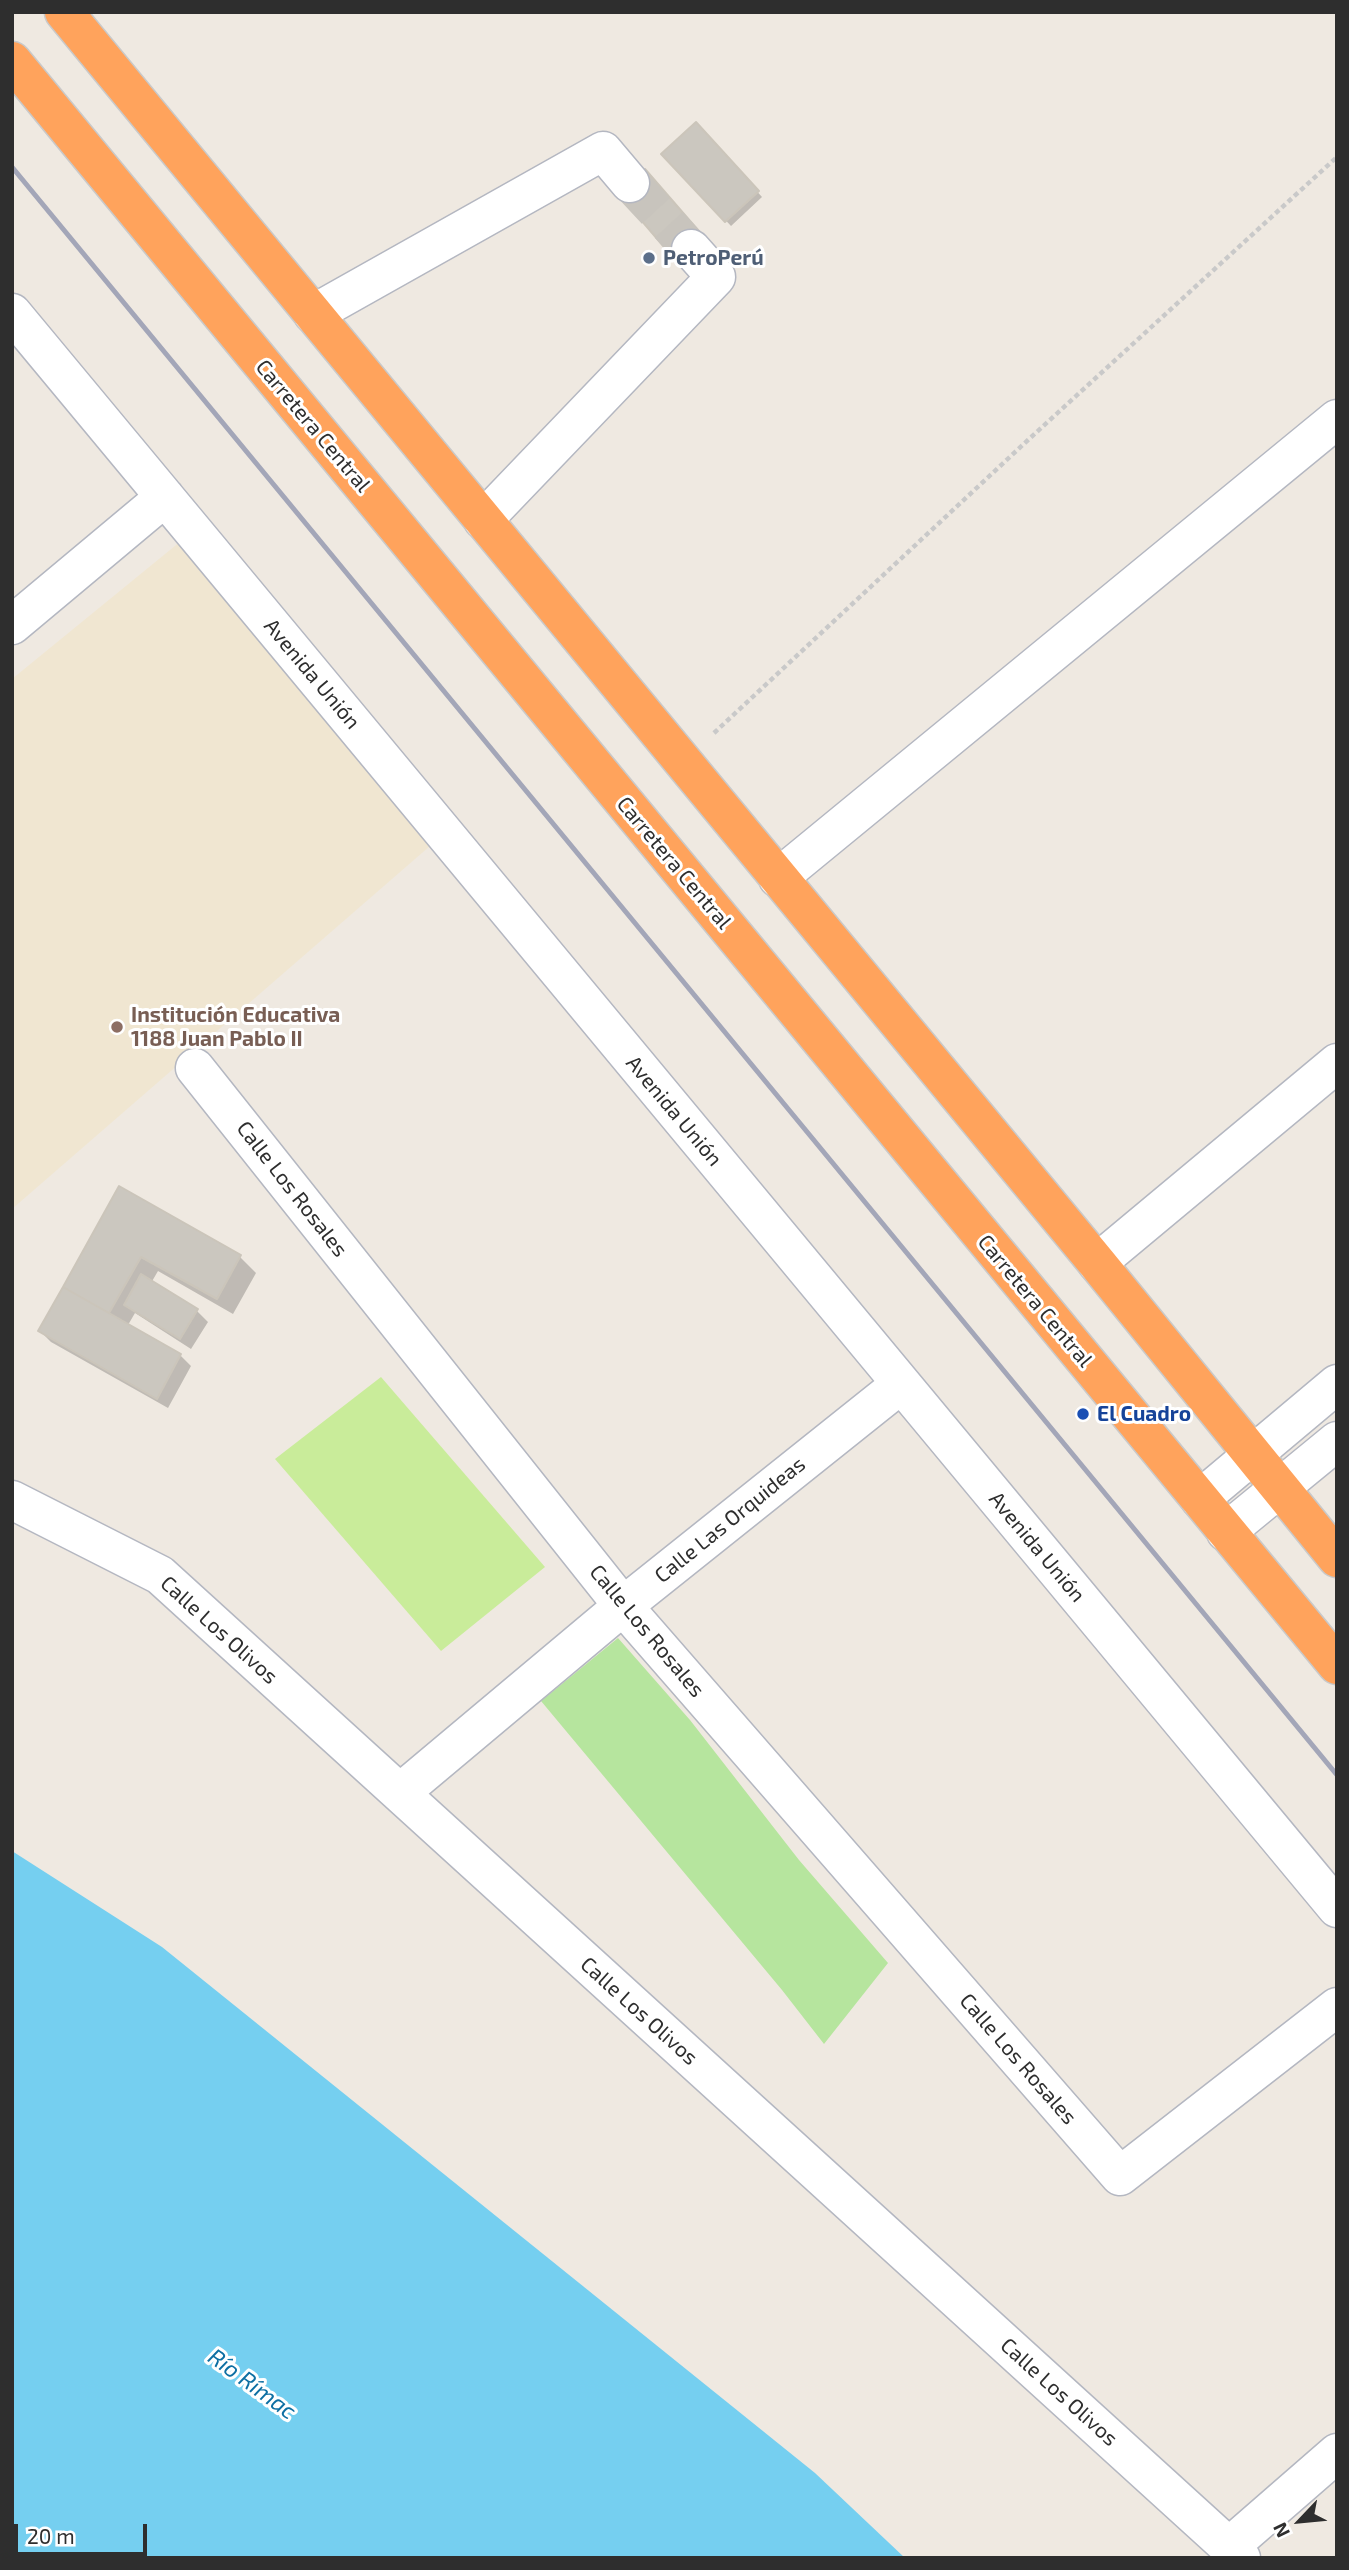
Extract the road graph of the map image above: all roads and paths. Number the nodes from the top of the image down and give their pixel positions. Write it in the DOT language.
graph roads {
  1 [pos="64,12"];
  2 [pos="12,61"];
  3 [pos="1337,157"];
  4 [pos="630,183"];
  5 [pos="691,249"];
  6 [pos="12,313"];
  7 [pos="313,314"];
  8 [pos="1337,419"];
  9 [pos="165,497"];
  10 [pos="483,520"];
  11 [pos="12,625"];
  12 [pos="686,766"];
  13 [pos="778,877"];
  14 [pos="1337,1063"];
  15 [pos="195,1068"];
  16 [pos="1097,1263"];
  17 [pos="901,1384"];
  18 [pos="1337,1384"];
  19 [pos="1337,1441"];
  20 [pos="1253,1455"];
  21 [pos="1279,1488"];
  22 [pos="1200,1499"];
  23 [pos="12,1500"];
  24 [pos="1227,1532"];
  25 [pos="1337,1558"];
  26 [pos="623,1606"];
  27 [pos="1337,1665"];
  28 [pos="400,1793"];
  29 [pos="1337,1908"];
  30 [pos="1337,2007"];
  31 [pos="1337,2453"];
  32 [pos="1235,2552"];
  1 -- 7 [label="highway"];
  2 -- 22 [label="highway, Carretera Central"];
  3 -- 12 [label="path"];
  4 -- 7 [label="street"];
  5 -- 10 [label="street"];
  6 -- 9 [label="street, Avenida Unión"];
  7 -- 10 [label="highway"];
  8 -- 13 [label="street"];
  9 -- 11 [label="street"];
  9 -- 17 [label="street, Avenida Unión"];
  10 -- 12 [label="highway"];
  12 -- 13 [label="highway"];
  13 -- 16 [label="highway"];
  14 -- 16 [label="street"];
  15 -- 26 [label="street, Calle Los Rosales"];
  16 -- 20 [label="highway"];
  17 -- 26 [label="street, Calle Las Orquideas"];
  17 -- 29 [label="street, Avenida Unión"];
  18 -- 20 [label="street"];
  19 -- 21 [label="street"];
  20 -- 21 [label="highway"];
  20 -- 22 [label="street"];
  21 -- 24 [label="street"];
  21 -- 25 [label="highway"];
  22 -- 24 [label="highway, Carretera Central"];
  23 -- 28 [label="street, Calle Los Olivos"];
  24 -- 27 [label="highway, Carretera Central"];
  26 -- 28 [label="street, Calle Las Orquideas"];
  26 -- 30 [label="street, Calle Los Rosales"];
  28 -- 32 [label="street, Calle Los Olivos"];
  31 -- 32 [label="street"];
}
